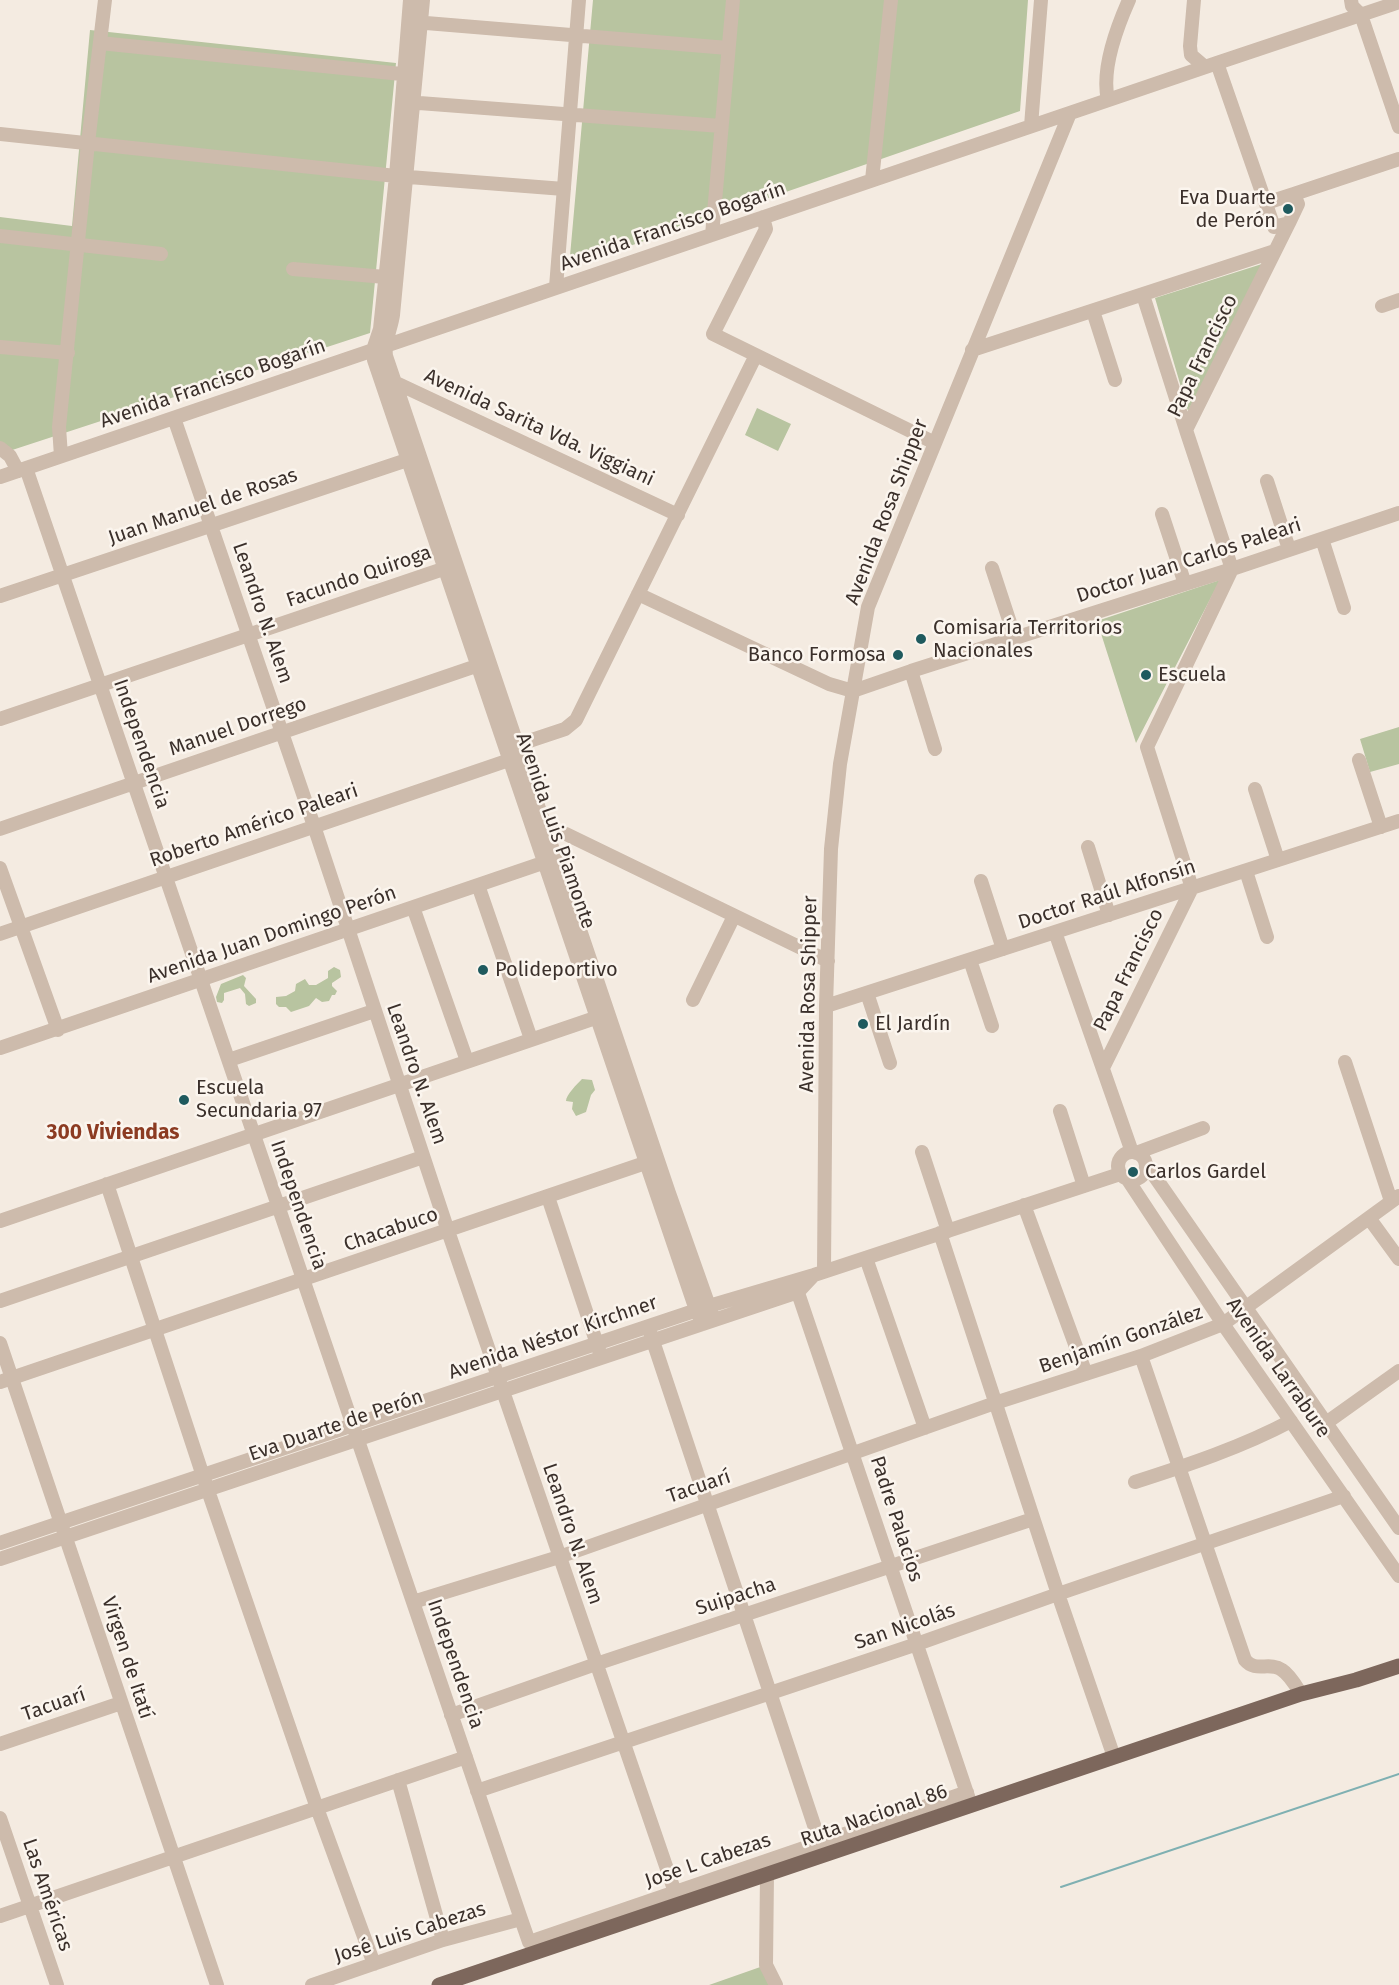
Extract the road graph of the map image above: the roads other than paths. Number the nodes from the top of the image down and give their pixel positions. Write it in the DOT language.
graph roads {
  1 [pos="105,0"];
  2 [pos="410,0"];
  3 [pos="423,0"];
  4 [pos="579,0"];
  5 [pos="733,0"];
  6 [pos="891,0"];
  7 [pos="1041,0"];
  8 [pos="1129,0"];
  9 [pos="1194,0"];
  10 [pos="1351,0"];
  11 [pos="1399,2"];
  12 [pos="1361,15"];
  13 [pos="415,22"];
  14 [pos="576,35"];
  15 [pos="100,43"];
  16 [pos="728,48"];
  17 [pos="1211,64"];
  18 [pos="410,75"];
  19 [pos="1108,99"];
  20 [pos="408,102"];
  21 [pos="570,113"];
  22 [pos="1070,113"];
  23 [pos="721,126"];
  24 [pos="1031,126"];
  25 [pos="1399,126"];
  26 [pos="0,134"];
  27 [pos="88,143"];
  28 [pos="1399,159"];
  29 [pos="401,176"];
  30 [pos="872,180"];
  31 [pos="564,189"];
  32 [pos="1294,194"];
  33 [pos="1266,203"];
  34 [pos="763,217"];
  35 [pos="1289,223"];
  36 [pos="1274,227"];
  37 [pos="712,235"];
  38 [pos="0,236"];
  39 [pos="79,245"];
  40 [pos="1277,246"];
  41 [pos="161,254"];
  42 [pos="293,269"];
  43 [pos="385,277"];
  44 [pos="556,288"];
  45 [pos="1143,296"];
  46 [pos="1399,300"];
  47 [pos="1382,306"];
  48 [pos="1093,311"];
  49 [pos="0,347"];
  50 [pos="379,348"];
  51 [pos="972,350"];
  52 [pos="68,353"];
  53 [pos="756,356"];
  54 [pos="1115,380"];
  55 [pos="388,381"];
  56 [pos="174,418"];
  57 [pos="1186,430"];
  58 [pos="934,443"];
  59 [pos="0,448"];
  60 [pos="61,456"];
  61 [pos="414,458"];
  62 [pos="22,469"];
  63 [pos="0,477"];
  64 [pos="1267,481"];
  65 [pos="1399,513"];
  66 [pos="1162,514"];
  67 [pos="678,515"];
  68 [pos="211,525"];
  69 [pos="1322,539"];
  70 [pos="1289,549"];
  71 [pos="451,567"];
  72 [pos="992,568"];
  73 [pos="1232,569"];
  74 [pos="62,575"];
  75 [pos="1185,584"];
  76 [pos="638,594"];
  77 [pos="0,596"];
  78 [pos="1344,608"];
  79 [pos="248,634"];
  80 [pos="1015,638"];
  81 [pos="484,664"];
  82 [pos="911,671"];
  83 [pos="100,685"];
  84 [pos="853,691"];
  85 [pos="0,719"];
  86 [pos="282,733"];
  87 [pos="935,749"];
  88 [pos="514,752"];
  89 [pos="1359,760"];
  90 [pos="134,783"];
  91 [pos="1255,789"];
  92 [pos="1399,821"];
  93 [pos="314,826"];
  94 [pos="1381,827"];
  95 [pos="0,829"];
  96 [pos="541,834"];
  97 [pos="1088,847"];
  98 [pos="550,860"];
  99 [pos="1278,860"];
  100 [pos="0,868"];
  101 [pos="1246,871"];
  102 [pos="166,877"];
  103 [pos="981,880"];
  104 [pos="478,885"];
  105 [pos="1192,888"];
  106 [pos="414,907"];
  107 [pos="1109,915"];
  108 [pos="734,916"];
  109 [pos="20,927"];
  110 [pos="347,930"];
  111 [pos="1055,932"];
  112 [pos="0,934"];
  113 [pos="1267,937"];
  114 [pos="1003,949"];
  115 [pos="970,960"];
  116 [pos="828,961"];
  117 [pos="202,979"];
  118 [pos="867,993"];
  119 [pos="693,1000"];
  120 [pos="826,1006"];
  121 [pos="374,1011"];
  122 [pos="603,1015"];
  123 [pos="992,1026"];
  124 [pos="58,1030"];
  125 [pos="531,1039"];
  126 [pos="0,1048"];
  127 [pos="229,1060"];
  128 [pos="466,1061"];
  129 [pos="1345,1062"];
  130 [pos="890,1063"];
  131 [pos="1104,1066"];
  132 [pos="399,1084"];
  133 [pos="1060,1112"];
  134 [pos="1203,1128"];
  135 [pos="254,1134"];
  136 [pos="922,1152"];
  137 [pos="1134,1153"];
  138 [pos="423,1157"];
  139 [pos="652,1161"];
  140 [pos="1146,1164"];
  141 [pos="1124,1177"];
  142 [pos="107,1184"];
  143 [pos="1084,1186"];
  144 [pos="548,1197"];
  145 [pos="1395,1198"];
  146 [pos="1024,1205"];
  147 [pos="278,1207"];
  148 [pos="1369,1218"];
  149 [pos="0,1221"];
  150 [pos="448,1231"];
  151 [pos="944,1232"];
  152 [pos="132,1256"];
  153 [pos="866,1258"];
  154 [pos="1399,1259"];
  155 [pos="819,1273"];
  156 [pos="303,1281"];
  157 [pos="796,1286"];
  158 [pos="0,1301"];
  159 [pos="703,1308"];
  160 [pos="1245,1309"];
  161 [pos="709,1322"];
  162 [pos="1223,1324"];
  163 [pos="155,1330"];
  164 [pos="650,1334"];
  165 [pos="0,1343"];
  166 [pos="599,1351"];
  167 [pos="1141,1356"];
  168 [pos="1399,1371"];
  169 [pos="1086,1374"];
  170 [pos="6,1380"];
  171 [pos="500,1384"];
  172 [pos="995,1403"];
  173 [pos="1291,1421"];
  174 [pos="1326,1423"];
  175 [pos="925,1428"];
  176 [pos="356,1432"];
  177 [pos="853,1454"];
  178 [pos="1180,1468"];
  179 [pos="1135,1482"];
  180 [pos="206,1483"];
  181 [pos="1344,1496"];
  182 [pos="707,1505"];
  183 [pos="1033,1519"];
  184 [pos="61,1523"];
  185 [pos="1399,1528"];
  186 [pos="66,1537"];
  187 [pos="0,1544"];
  188 [pos="1206,1544"];
  189 [pos="559,1557"];
  190 [pos="0,1559"];
  191 [pos="891,1566"];
  192 [pos="1399,1576"];
  193 [pos="1058,1594"];
  194 [pos="413,1602"];
  195 [pos="744,1616"];
  196 [pos="917,1644"];
  197 [pos="1399,1656"];
  198 [pos="596,1664"];
  199 [pos="1399,1666"];
  200 [pos="1324,1688"];
  201 [pos="770,1693"];
  202 [pos="1301,1694"];
  203 [pos="121,1703"];
  204 [pos="451,1715"];
  205 [pos="622,1743"];
  206 [pos="0,1744"];
  207 [pos="466,1757"];
  208 [pos="1114,1757"];
  209 [pos="399,1780"];
  210 [pos="477,1791"];
  211 [pos="969,1799"];
  212 [pos="317,1808"];
  213 [pos="0,1818"];
  214 [pos="822,1849"];
  215 [pos="174,1858"];
  216 [pos="767,1874"];
  217 [pos="676,1898"];
  218 [pos="30,1906"];
  219 [pos="0,1916"];
  220 [pos="521,1919"];
  221 [pos="444,1940"];
  222 [pos="533,1947"];
  223 [pos="374,1964"];
  224 [pos="57,1985"];
  225 [pos="217,1985"];
  226 [pos="312,1985"];
  227 [pos="439,1985"];
  228 [pos="776,1985"];
  1 -- 15 [label="street"];
  2 -- 13 [label="street"];
  3 -- 13 [label="street"];
  4 -- 14 [label="street"];
  5 -- 16 [label="street"];
  6 -- 30 [label="street"];
  7 -- 24 [label="street"];
  8 -- 19 [label="street"];
  9 -- 17 [label="street"];
  10 -- 12 [label="street"];
  11 -- 12 [label="street, Avenida Francisco Bogarín"];
  12 -- 17 [label="street, Avenida Francisco Bogarín"];
  12 -- 25 [label="street"];
  13 -- 14 [label="street"];
  13 -- 18 [label="street"];
  14 -- 16 [label="street"];
  14 -- 21 [label="street"];
  15 -- 18 [label="street"];
  15 -- 27 [label="street"];
  16 -- 23 [label="street"];
  17 -- 19 [label="street, Avenida Francisco Bogarín"];
  17 -- 33 [label="street"];
  18 -- 20 [label="street"];
  19 -- 22 [label="street, Avenida Francisco Bogarín"];
  20 -- 21 [label="street"];
  20 -- 29 [label="street"];
  21 -- 23 [label="street"];
  21 -- 31 [label="street"];
  22 -- 24 [label="street, Avenida Francisco Bogarín"];
  22 -- 51 [label="street, Avenida Rosa Shipper"];
  23 -- 37 [label="street"];
  24 -- 30 [label="street, Avenida Francisco Bogarín"];
  26 -- 27 [label="street"];
  27 -- 29 [label="street"];
  27 -- 39 [label="street"];
  28 -- 32 [label="street"];
  29 -- 31 [label="street"];
  29 -- 43 [label="street"];
  29 -- 50 [label="street"];
  30 -- 34 [label="street, Avenida Francisco Bogarín"];
  31 -- 44 [label="street"];
  32 -- 33 [label="street"];
  32 -- 35 [label="street, Papa Francisco"];
  33 -- 36 [label="street"];
  34 -- 37 [label="street, Avenida Francisco Bogarín"];
  34 -- 53 [label="street"];
  35 -- 36 [label="street"];
  35 -- 40 [label="street, Papa Francisco"];
  36 -- 40 [label="street"];
  37 -- 44 [label="street, Avenida Francisco Bogarín"];
  38 -- 39 [label="street"];
  39 -- 41 [label="street"];
  39 -- 52 [label="street"];
  40 -- 45 [label="street"];
  40 -- 57 [label="street, Papa Francisco"];
  42 -- 43 [label="street"];
  43 -- 50 [label="street"];
  44 -- 50 [label="street, Avenida Francisco Bogarín"];
  45 -- 48 [label="street"];
  45 -- 57 [label="street"];
  46 -- 47 [label="street"];
  48 -- 51 [label="street"];
  48 -- 54 [label="street"];
  49 -- 52 [label="street"];
  50 -- 55 [label="street, Avenida Luis Piamonte"];
  50 -- 56 [label="street, Avenida Francisco Bogarín"];
  51 -- 58 [label="street, Avenida Rosa Shipper"];
  52 -- 60 [label="street"];
  53 -- 58 [label="street"];
  53 -- 67 [label="street, Roberto Américo Paleari"];
  55 -- 61 [label="street, Avenida Luis Piamonte"];
  55 -- 67 [label="street, Avenida Sarita Vda. Viggiani"];
  56 -- 60 [label="street, Avenida Francisco Bogarín"];
  56 -- 68 [label="street, Leandro N. Alem"];
  57 -- 73 [label="street, Papa Francisco"];
  58 -- 84 [label="street, Avenida Rosa Shipper"];
  59 -- 62 [label="street, Independencia"];
  60 -- 62 [label="street, Avenida Francisco Bogarín"];
  61 -- 68 [label="street, Juan Manuel de Rosas"];
  61 -- 71 [label="street, Avenida Luis Piamonte"];
  62 -- 63 [label="street, Avenida Francisco Bogarín"];
  62 -- 74 [label="street, Independencia"];
  64 -- 70 [label="street"];
  65 -- 69 [label="street, Doctor Juan Carlos Paleari"];
  66 -- 75 [label="street"];
  67 -- 76 [label="street, Roberto Américo Paleari"];
  68 -- 74 [label="street, Juan Manuel de Rosas"];
  68 -- 79 [label="street, Leandro N. Alem"];
  69 -- 70 [label="street, Doctor Juan Carlos Paleari"];
  69 -- 78 [label="street"];
  70 -- 73 [label="street, Doctor Juan Carlos Paleari"];
  71 -- 79 [label="street, Facundo Quiroga"];
  71 -- 81 [label="street, Avenida Luis Piamonte"];
  72 -- 80 [label="street"];
  73 -- 75 [label="street, Doctor Juan Carlos Paleari"];
  73 -- 105 [label="street"];
  74 -- 77 [label="street, Juan Manuel de Rosas"];
  74 -- 83 [label="street, Independencia"];
  75 -- 80 [label="street, Doctor Juan Carlos Paleari"];
  76 -- 84 [label="street"];
  76 -- 88 [label="street, Roberto Américo Paleari"];
  79 -- 83 [label="street, Facundo Quiroga"];
  79 -- 86 [label="street, Leandro N. Alem"];
  80 -- 82 [label="street, Doctor Juan Carlos Paleari"];
  81 -- 86 [label="street, Manuel Dorrego"];
  81 -- 88 [label="street, Avenida Luis Piamonte"];
  82 -- 84 [label="street, Doctor Juan Carlos Paleari"];
  82 -- 87 [label="street"];
  83 -- 85 [label="street, Facundo Quiroga"];
  83 -- 90 [label="street, Independencia"];
  84 -- 116 [label="street, Avenida Rosa Shipper"];
  86 -- 90 [label="street, Manuel Dorrego"];
  86 -- 93 [label="street, Leandro N. Alem"];
  88 -- 93 [label="street, Roberto Américo Paleari"];
  88 -- 96 [label="street, Avenida Luis Piamonte"];
  89 -- 94 [label="street"];
  90 -- 95 [label="street, Manuel Dorrego"];
  90 -- 102 [label="street, Independencia"];
  91 -- 99 [label="street"];
  92 -- 94 [label="street, Doctor Raúl Alfonsín"];
  93 -- 102 [label="street, Roberto Américo Paleari"];
  93 -- 110 [label="street, Leandro N. Alem"];
  94 -- 99 [label="street, Doctor Raúl Alfonsín"];
  96 -- 98 [label="street, Avenida Luis Piamonte"];
  96 -- 108 [label="street"];
  97 -- 107 [label="street"];
  98 -- 104 [label="street, Avenida Juan Domingo Perón"];
  98 -- 122 [label="street, Avenida Luis Piamonte"];
  99 -- 101 [label="street, Doctor Raúl Alfonsín"];
  100 -- 109 [label="street"];
  101 -- 105 [label="street, Doctor Raúl Alfonsín"];
  101 -- 113 [label="street"];
  102 -- 109 [label="street, Roberto Américo Paleari"];
  102 -- 117 [label="street, Independencia"];
  103 -- 114 [label="street"];
  104 -- 106 [label="street, Avenida Juan Domingo Perón"];
  104 -- 125 [label="street"];
  105 -- 107 [label="street, Doctor Raúl Alfonsín"];
  105 -- 131 [label="street, Papa Francisco"];
  106 -- 110 [label="street, Avenida Juan Domingo Perón"];
  106 -- 128 [label="street"];
  107 -- 111 [label="street, Doctor Raúl Alfonsín"];
  108 -- 116 [label="street"];
  108 -- 119 [label="street"];
  109 -- 112 [label="street, Roberto Américo Paleari"];
  109 -- 124 [label="street"];
  110 -- 117 [label="street, Avenida Juan Domingo Perón"];
  110 -- 121 [label="street, Leandro N. Alem"];
  111 -- 114 [label="street, Doctor Raúl Alfonsín"];
  111 -- 131 [label="street"];
  114 -- 115 [label="street, Doctor Raúl Alfonsín"];
  115 -- 118 [label="street, Doctor Raúl Alfonsín"];
  115 -- 123 [label="street"];
  116 -- 120 [label="street, Avenida Rosa Shipper"];
  117 -- 124 [label="street, Avenida Juan Domingo Perón"];
  117 -- 127 [label="street, Independencia"];
  118 -- 120 [label="street, Doctor Raúl Alfonsín"];
  118 -- 130 [label="street"];
  120 -- 155 [label="street, Avenida Rosa Shipper"];
  121 -- 127 [label="street"];
  121 -- 132 [label="street, Leandro N. Alem"];
  122 -- 125 [label="street"];
  122 -- 139 [label="street, Avenida Luis Piamonte"];
  124 -- 126 [label="street, Avenida Juan Domingo Perón"];
  125 -- 128 [label="street"];
  127 -- 135 [label="street, Independencia"];
  128 -- 132 [label="street"];
  129 -- 145 [label="street"];
  131 -- 137 [label="street"];
  132 -- 135 [label="street"];
  132 -- 138 [label="street, Leandro N. Alem"];
  133 -- 143 [label="street"];
  134 -- 137 [label="street"];
  135 -- 142 [label="street"];
  135 -- 147 [label="street, Independencia"];
  136 -- 151 [label="street"];
  137 -- 140 [label="street"];
  137 -- 141 [label="street"];
  138 -- 147 [label="street"];
  138 -- 150 [label="street, Leandro N. Alem"];
  139 -- 144 [label="street, Chacabuco"];
  139 -- 159 [label="street, Avenida Luis Piamonte"];
  140 -- 141 [label="street"];
  140 -- 160 [label="street, Avenida Larrabure"];
  141 -- 143 [label="street"];
  141 -- 162 [label="street, Avenida Larrabure"];
  142 -- 149 [label="street"];
  142 -- 152 [label="street"];
  143 -- 146 [label="street"];
  144 -- 150 [label="street, Chacabuco"];
  144 -- 166 [label="street"];
  145 -- 148 [label="street, Benjamín González"];
  146 -- 151 [label="street"];
  146 -- 169 [label="street"];
  147 -- 152 [label="street"];
  147 -- 156 [label="street, Independencia"];
  148 -- 154 [label="street"];
  148 -- 160 [label="street, Benjamín González"];
  150 -- 156 [label="street, Chacabuco"];
  150 -- 171 [label="street, Leandro N. Alem"];
  151 -- 153 [label="street"];
  151 -- 172 [label="street"];
  152 -- 158 [label="street"];
  152 -- 163 [label="street"];
  153 -- 155 [label="street"];
  153 -- 175 [label="street"];
  155 -- 157 [label="street, Eva Duarte de Perón"];
  156 -- 163 [label="street, Chacabuco"];
  156 -- 176 [label="street, Independencia"];
  157 -- 159 [label="street, Avenida Néstor Kirchner"];
  157 -- 161 [label="street, Eva Duarte de Perón"];
  157 -- 177 [label="street, Padre Palacios"];
  159 -- 161 [label="street, Avenida Luis Piamonte"];
  159 -- 164 [label="street, Avenida Néstor Kirchner"];
  160 -- 162 [label="street, Benjamín González"];
  160 -- 174 [label="street, Avenida Larrabure"];
  161 -- 164 [label="street, Eva Duarte de Perón"];
  162 -- 167 [label="street, Benjamín González"];
  162 -- 173 [label="street, Avenida Larrabure"];
  163 -- 170 [label="street, Chacabuco"];
  163 -- 180 [label="street"];
  164 -- 166 [label="street, Eva Duarte de Perón"];
  164 -- 182 [label="street"];
  165 -- 170 [label="street, Virgen de Itatí"];
  166 -- 171 [label="street, Eva Duarte de Perón"];
  167 -- 169 [label="street, Benjamín González"];
  167 -- 178 [label="street"];
  168 -- 174 [label="street"];
  169 -- 172 [label="street, Benjamín González"];
  170 -- 184 [label="street, Virgen de Itatí"];
  171 -- 176 [label="street, Eva Duarte de Perón"];
  171 -- 189 [label="street, Leandro N. Alem"];
  172 -- 175 [label="street, Tacuarí"];
  172 -- 183 [label="street"];
  173 -- 178 [label="street"];
  173 -- 181 [label="street, Avenida Larrabure"];
  174 -- 185 [label="street, Avenida Larrabure"];
  175 -- 177 [label="street, Tacuarí"];
  176 -- 180 [label="street, Eva Duarte de Perón"];
  176 -- 194 [label="street, Independencia"];
  177 -- 182 [label="street, Tacuarí"];
  177 -- 191 [label="street, Padre Palacios"];
  178 -- 179 [label="street"];
  178 -- 188 [label="street"];
  180 -- 184 [label="street"];
  180 -- 186 [label="street, Eva Duarte de Perón"];
  180 -- 212 [label="street"];
  181 -- 188 [label="street, San Nicolás"];
  181 -- 192 [label="street, Avenida Larrabure"];
  182 -- 189 [label="street, Tacuarí"];
  182 -- 195 [label="street"];
  183 -- 191 [label="street, Suipacha"];
  183 -- 193 [label="street"];
  184 -- 186 [label="street, Virgen de Itatí"];
  184 -- 187 [label="street"];
  186 -- 190 [label="street, Eva Duarte de Perón"];
  186 -- 203 [label="street, Virgen de Itatí"];
  188 -- 193 [label="street, San Nicolás"];
  188 -- 202 [label="street"];
  189 -- 194 [label="street, Tacuarí"];
  189 -- 198 [label="street, Leandro N. Alem"];
  191 -- 195 [label="street, Suipacha"];
  191 -- 196 [label="street, Padre Palacios"];
  193 -- 196 [label="street, San Nicolás"];
  193 -- 208 [label="street"];
  194 -- 204 [label="street, Independencia"];
  195 -- 198 [label="street, Suipacha"];
  195 -- 201 [label="street"];
  196 -- 201 [label="street, San Nicolás"];
  196 -- 211 [label="street, Padre Palacios"];
  197 -- 200 [label="main road, Ruta Nacional 86"];
  198 -- 204 [label="street, Suipacha"];
  198 -- 205 [label="street, Leandro N. Alem"];
  199 -- 200 [label="main road, Ruta Nacional 86"];
  200 -- 202 [label="main road, Ruta Nacional 86"];
  201 -- 205 [label="street, San Nicolás"];
  201 -- 214 [label="street"];
  202 -- 208 [label="main road, Ruta Nacional 86"];
  203 -- 206 [label="street, Tacuarí"];
  203 -- 215 [label="street, Virgen de Itatí"];
  204 -- 207 [label="street, Independencia"];
  205 -- 210 [label="street, San Nicolás"];
  205 -- 217 [label="street, Leandro N. Alem"];
  207 -- 209 [label="street"];
  207 -- 210 [label="street, Independencia"];
  208 -- 211 [label="main road, Ruta Nacional 86"];
  209 -- 212 [label="street"];
  209 -- 221 [label="street"];
  210 -- 220 [label="street, Independencia"];
  211 -- 214 [label="main road, Ruta Nacional 86"];
  212 -- 215 [label="street"];
  212 -- 223 [label="street"];
  213 -- 218 [label="street, Las Américas"];
  214 -- 216 [label="main road, Ruta Nacional 86"];
  214 -- 217 [label="street, Jose L Cabezas"];
  215 -- 218 [label="street"];
  215 -- 225 [label="street, Virgen de Itatí"];
  216 -- 217 [label="main road, Ruta Nacional 86"];
  216 -- 228 [label="street"];
  217 -- 222 [label="main road, Ruta Nacional 86"];
  218 -- 219 [label="street"];
  218 -- 224 [label="street, Las Américas"];
  220 -- 221 [label="street, José Luis Cabezas"];
  220 -- 222 [label="street, Independencia"];
  221 -- 223 [label="street, José Luis Cabezas"];
  222 -- 227 [label="main road, Ruta Nacional 86"];
  223 -- 226 [label="street, José Luis Cabezas"];
}
